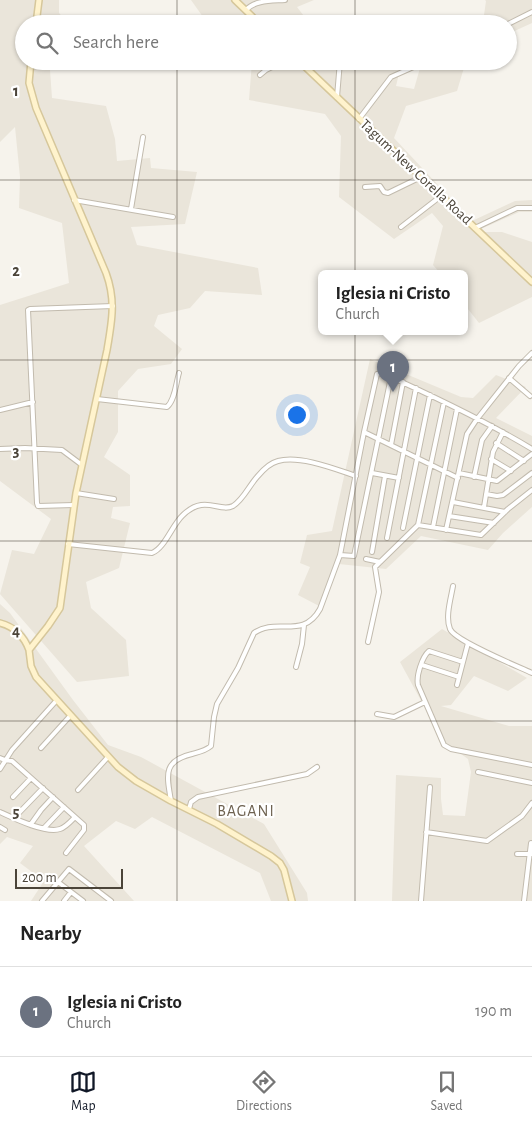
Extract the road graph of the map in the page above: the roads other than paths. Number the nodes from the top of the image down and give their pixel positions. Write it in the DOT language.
graph roads {
  1 [pos="39,0"];
  2 [pos="235,0"];
  3 [pos="285,0"];
  4 [pos="246,10"];
  5 [pos="532,12"];
  6 [pos="37,15"];
  7 [pos="251,15"];
  8 [pos="517,20"];
  9 [pos="30,70"];
  10 [pos="266,70"];
  11 [pos="308,70"];
  12 [pos="339,70"];
  13 [pos="407,70"];
  14 [pos="260,75"];
  15 [pos="337,97"];
  16 [pos="359,119"];
  17 [pos="143,137"];
  18 [pos="421,177"];
  19 [pos="365,187"];
  20 [pos="442,196"];
  21 [pos="74,200"];
  22 [pos="532,208"];
  23 [pos="131,209"];
  24 [pos="173,217"];
  25 [pos="402,226"];
  26 [pos="475,228"];
  27 [pos="532,282"];
  28 [pos="113,306"];
  29 [pos="532,353"];
  30 [pos="178,373"];
  31 [pos="391,377"];
  32 [pos="509,378"];
  33 [pos="403,382"];
  34 [pos="416,388"];
  35 [pos="430,396"];
  36 [pos="530,396"];
  37 [pos="97,399"];
  38 [pos="33,402"];
  39 [pos="444,402"];
  40 [pos="457,409"];
  41 [pos="0,410"];
  42 [pos="477,419"];
  43 [pos="492,426"];
  44 [pos="364,432"];
  45 [pos="503,432"];
  46 [pos="378,439"];
  47 [pos="496,443"];
  48 [pos="392,445"];
  49 [pos="33,448"];
  50 [pos="532,449"];
  51 [pos="0,450"];
  52 [pos="404,451"];
  53 [pos="532,454"];
  54 [pos="418,458"];
  55 [pos="491,459"];
  56 [pos="524,461"];
  57 [pos="82,465"];
  58 [pos="431,465"];
  59 [pos="511,470"];
  60 [pos="444,471"];
  61 [pos="372,473"];
  62 [pos="532,473"];
  63 [pos="458,475"];
  64 [pos="356,476"];
  65 [pos="385,476"];
  66 [pos="474,477"];
  67 [pos="398,478"];
  68 [pos="487,480"];
  69 [pos="532,490"];
  70 [pos="76,493"];
  71 [pos="486,494"];
  72 [pos="114,499"];
  73 [pos="453,502"];
  74 [pos="74,505"];
  75 [pos="484,507"];
  76 [pos="505,512"];
  77 [pos="449,516"];
  78 [pos="494,523"];
  79 [pos="418,525"];
  80 [pos="433,527"];
  81 [pos="403,528"];
  82 [pos="446,530"];
  83 [pos="387,538"];
  84 [pos="68,544"];
  85 [pos="372,552"];
  86 [pos="340,555"];
  87 [pos="366,559"];
  88 [pos="380,562"];
  89 [pos="453,586"];
  90 [pos="0,623"];
  91 [pos="304,625"];
  92 [pos="368,642"];
  93 [pos="468,644"];
  94 [pos="29,650"];
  95 [pos="463,662"];
  96 [pos="422,665"];
  97 [pos="296,667"];
  98 [pos="532,673"];
  99 [pos="459,677"];
  100 [pos="457,685"];
  101 [pos="56,702"];
  102 [pos="425,702"];
  103 [pos="377,714"];
  104 [pos="70,716"];
  105 [pos="41,748"];
  106 [pos="108,757"];
  107 [pos="0,758"];
  108 [pos="5,760"];
  109 [pos="532,766"];
  110 [pos="317,767"];
  111 [pos="0,769"];
  112 [pos="478,772"];
  113 [pos="31,778"];
  114 [pos="532,783"];
  115 [pos="430,787"];
  116 [pos="43,788"];
  117 [pos="78,790"];
  118 [pos="13,797"];
  119 [pos="53,797"];
  120 [pos="171,801"];
  121 [pos="532,803"];
  122 [pos="64,807"];
  123 [pos="189,809"];
  124 [pos="0,812"];
  125 [pos="530,812"];
  126 [pos="75,817"];
  127 [pos="14,818"];
  128 [pos="31,824"];
  129 [pos="0,827"];
  130 [pos="44,828"];
  131 [pos="5,830"];
  132 [pos="426,832"];
  133 [pos="531,843"];
  134 [pos="66,853"];
  135 [pos="517,854"];
  136 [pos="530,854"];
  137 [pos="526,881"];
  138 [pos="532,881"];
  139 [pos="58,882"];
  140 [pos="70,892"];
  141 [pos="42,901"];
  142 [pos="64,901"];
  143 [pos="83,901"];
  144 [pos="111,901"];
  145 [pos="292,901"];
  146 [pos="420,901"];
  147 [pos="524,901"];
  1 -- 6 [label="street"];
  2 -- 4 [label="street"];
  3 -- 4 [label="street"];
  4 -- 7 [label="street"];
  5 -- 8 [label="street"];
  9 -- 21 [label="street"];
  10 -- 14 [label="street"];
  11 -- 15 [label="street, Tagum-New Corella Road"];
  12 -- 15 [label="street"];
  13 -- 16 [label="street"];
  15 -- 16 [label="street, Tagum-New Corella Road"];
  16 -- 18 [label="street, Tagum-New Corella Road"];
  17 -- 23 [label="street"];
  18 -- 19 [label="street"];
  18 -- 20 [label="street, Tagum-New Corella Road"];
  20 -- 25 [label="street"];
  20 -- 26 [label="street, Tagum-New Corella Road"];
  21 -- 23 [label="street"];
  21 -- 28 [label="street"];
  22 -- 26 [label="street"];
  23 -- 24 [label="street"];
  26 -- 27 [label="street, Tagum-New Corella Road"];
  28 -- 37 [label="street"];
  28 -- 38 [label="street"];
  29 -- 32 [label="street"];
  30 -- 37 [label="street"];
  31 -- 33 [label="street"];
  31 -- 44 [label="street"];
  31 -- 46 [label="street"];
  32 -- 36 [label="street"];
  32 -- 42 [label="street"];
  33 -- 34 [label="street"];
  33 -- 48 [label="street"];
  34 -- 35 [label="street"];
  34 -- 52 [label="street"];
  35 -- 39 [label="street"];
  35 -- 54 [label="street"];
  37 -- 57 [label="street"];
  38 -- 41 [label="street"];
  38 -- 49 [label="street"];
  39 -- 40 [label="street"];
  39 -- 58 [label="street"];
  40 -- 42 [label="street"];
  40 -- 60 [label="street"];
  42 -- 43 [label="street"];
  42 -- 63 [label="street"];
  43 -- 45 [label="street"];
  43 -- 66 [label="street"];
  44 -- 46 [label="street"];
  44 -- 64 [label="street"];
  45 -- 47 [label="street"];
  45 -- 50 [label="street"];
  46 -- 48 [label="street"];
  46 -- 61 [label="street"];
  47 -- 55 [label="street"];
  47 -- 56 [label="street"];
  48 -- 52 [label="street"];
  49 -- 51 [label="street"];
  49 -- 57 [label="street"];
  49 -- 74 [label="street"];
  52 -- 54 [label="street"];
  52 -- 67 [label="street"];
  53 -- 56 [label="street"];
  54 -- 58 [label="street"];
  54 -- 81 [label="street"];
  55 -- 59 [label="street"];
  55 -- 68 [label="street"];
  56 -- 59 [label="street"];
  57 -- 70 [label="street"];
  58 -- 60 [label="street"];
  58 -- 79 [label="street"];
  59 -- 68 [label="street"];
  60 -- 63 [label="street"];
  60 -- 80 [label="street"];
  61 -- 65 [label="street"];
  61 -- 86 [label="street"];
  62 -- 71 [label="street"];
  63 -- 66 [label="street"];
  63 -- 73 [label="street"];
  64 -- 84 [label="street"];
  64 -- 86 [label="street"];
  65 -- 67 [label="street"];
  65 -- 85 [label="street"];
  66 -- 68 [label="street"];
  67 -- 83 [label="street"];
  68 -- 71 [label="street"];
  69 -- 76 [label="street"];
  70 -- 72 [label="street"];
  70 -- 74 [label="street"];
  71 -- 75 [label="street"];
  73 -- 75 [label="street"];
  73 -- 77 [label="street"];
  74 -- 84 [label="street"];
  75 -- 76 [label="street"];
  76 -- 78 [label="street"];
  77 -- 78 [label="street"];
  77 -- 82 [label="street"];
  78 -- 82 [label="street"];
  79 -- 80 [label="street"];
  79 -- 88 [label="street"];
  80 -- 82 [label="street"];
  84 -- 94 [label="street"];
  86 -- 91 [label="street"];
  87 -- 88 [label="street"];
  88 -- 92 [label="street"];
  89 -- 93 [label="street"];
  90 -- 94 [label="street"];
  91 -- 97 [label="street"];
  91 -- 120 [label="street"];
  93 -- 95 [label="street"];
  93 -- 98 [label="street"];
  94 -- 101 [label="street"];
  95 -- 96 [label="street"];
  95 -- 99 [label="street"];
  96 -- 99 [label="street"];
  96 -- 102 [label="street"];
  99 -- 100 [label="street"];
  101 -- 104 [label="street"];
  101 -- 108 [label="street"];
  102 -- 103 [label="street"];
  102 -- 109 [label="street"];
  104 -- 105 [label="street"];
  104 -- 106 [label="street"];
  106 -- 117 [label="street"];
  106 -- 120 [label="street"];
  107 -- 108 [label="street"];
  108 -- 111 [label="street"];
  108 -- 113 [label="street"];
  110 -- 123 [label="street"];
  112 -- 114 [label="street"];
  113 -- 116 [label="street"];
  113 -- 118 [label="street"];
  115 -- 132 [label="street"];
  116 -- 119 [label="street"];
  116 -- 127 [label="street"];
  119 -- 122 [label="street"];
  119 -- 128 [label="street"];
  120 -- 123 [label="street"];
  121 -- 125 [label="street"];
  122 -- 126 [label="street"];
  122 -- 130 [label="street"];
  123 -- 145 [label="street"];
  124 -- 127 [label="street"];
  125 -- 132 [label="street"];
  126 -- 130 [label="street"];
  126 -- 134 [label="street"];
  127 -- 128 [label="street"];
  128 -- 130 [label="street"];
  129 -- 131 [label="street"];
  132 -- 146 [label="street"];
  133 -- 136 [label="street"];
  135 -- 136 [label="street"];
  136 -- 137 [label="street"];
  137 -- 138 [label="street"];
  137 -- 147 [label="street"];
  139 -- 140 [label="street"];
  139 -- 141 [label="street"];
  139 -- 144 [label="street"];
  140 -- 142 [label="street"];
  140 -- 143 [label="street"];
}
